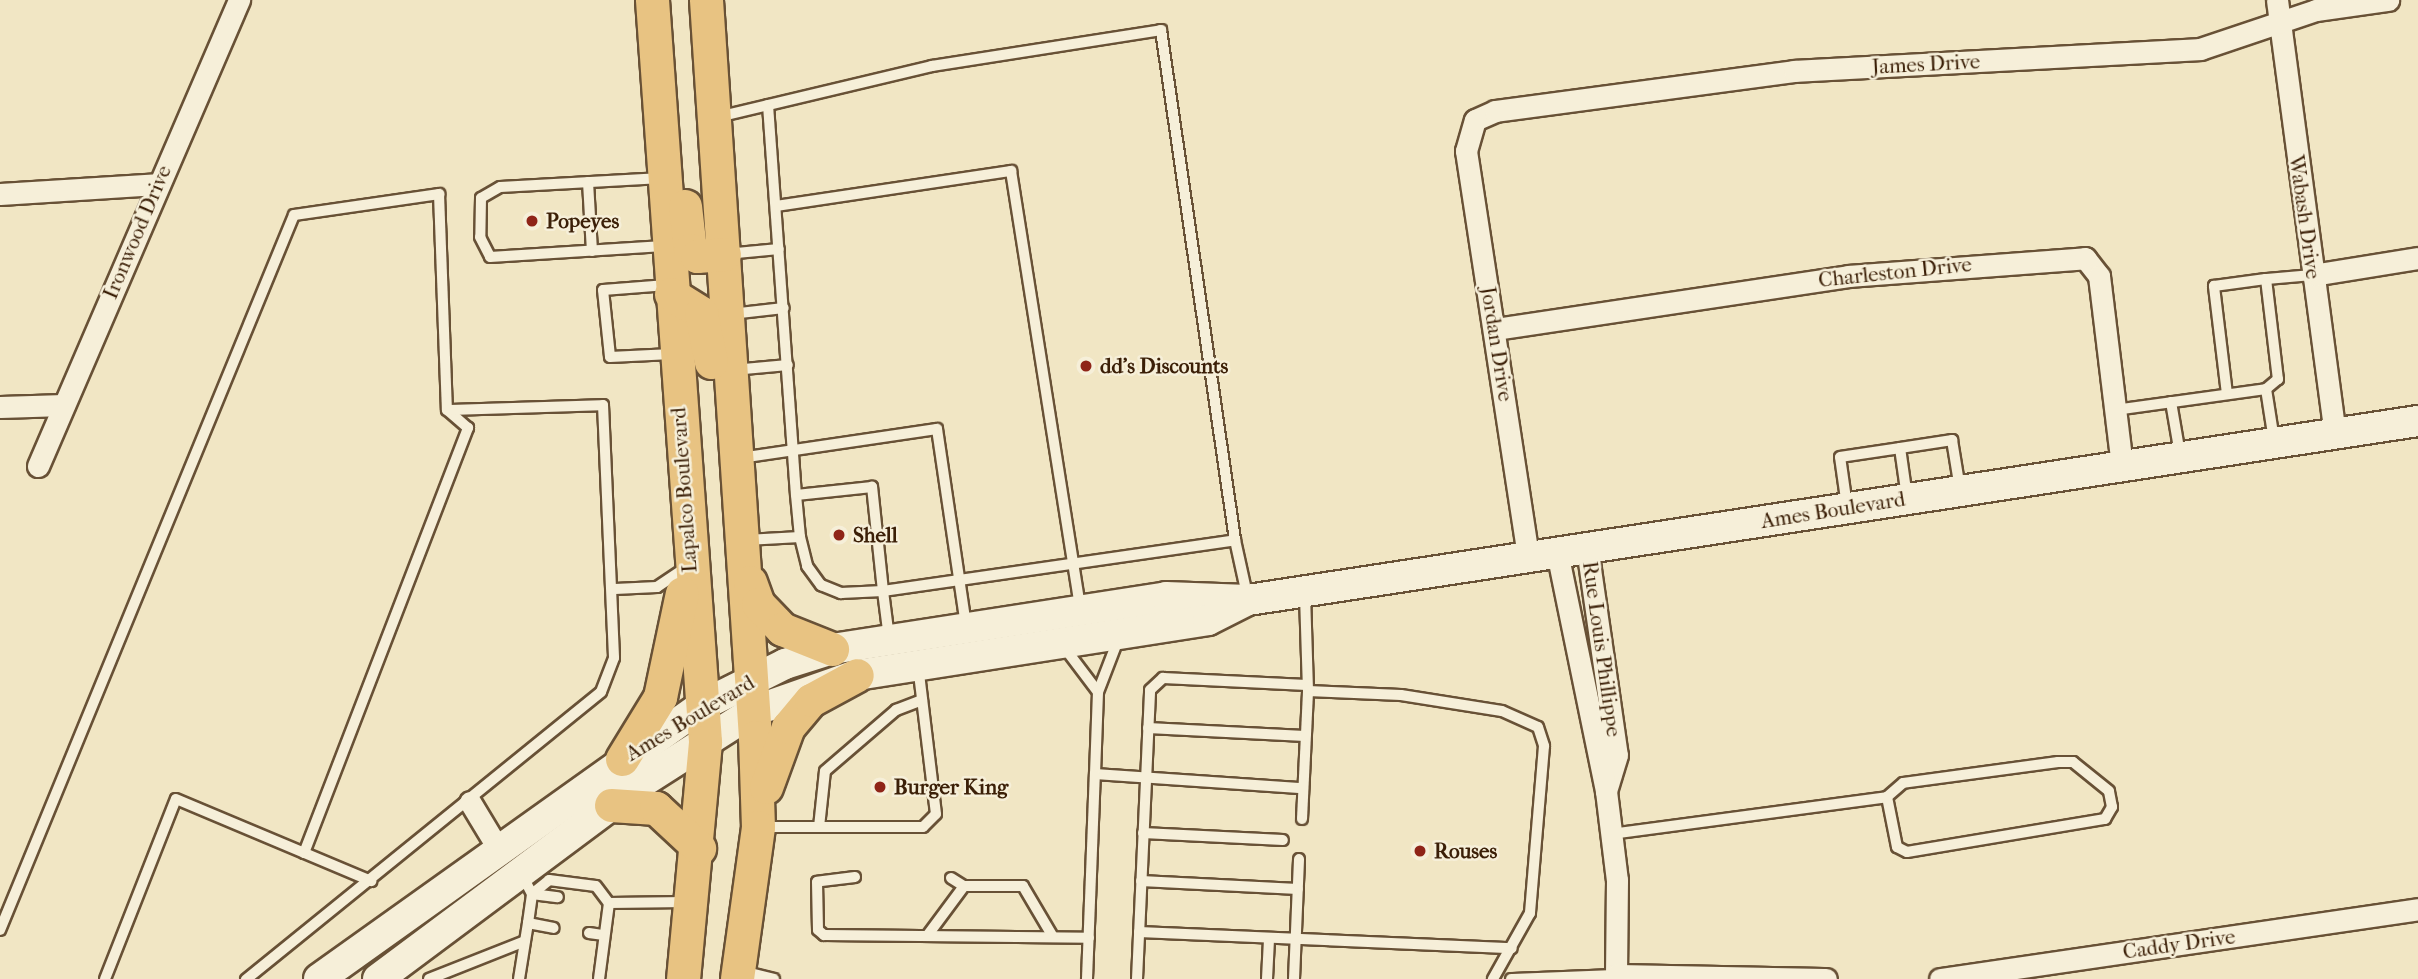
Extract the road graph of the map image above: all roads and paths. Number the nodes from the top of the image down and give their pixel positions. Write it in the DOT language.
graph roads {
  1 [pos="239,0"];
  2 [pos="652,0"];
  3 [pos="706,0"];
  4 [pos="2277,0"];
  5 [pos="2388,0"];
  6 [pos="2278,24"];
  7 [pos="657,83"];
  8 [pos="768,105"];
  9 [pos="714,118"];
  10 [pos="1470,132"];
  11 [pos="663,178"];
  12 [pos="588,182"];
  13 [pos="157,184"];
  14 [pos="0,194"];
  15 [pos="776,206"];
  16 [pos="667,246"];
  17 [pos="779,249"];
  18 [pos="592,251"];
  19 [pos="723,254"];
  20 [pos="2418,258"];
  21 [pos="2312,275"];
  22 [pos="2266,279"];
  23 [pos="670,289"];
  24 [pos="784,308"];
  25 [pos="727,314"];
  26 [pos="1495,329"];
  27 [pos="675,354"];
  28 [pos="788,365"];
  29 [pos="730,370"];
  30 [pos="2266,389"];
  31 [pos="2227,394"];
  32 [pos="2171,402"];
  33 [pos="64,405"];
  34 [pos="0,407"];
  35 [pos="447,410"];
  36 [pos="2115,410"];
  37 [pos="2418,421"];
  38 [pos="2335,433"];
  39 [pos="2275,442"];
  40 [pos="1900,448"];
  41 [pos="793,452"];
  42 [pos="2180,457"];
  43 [pos="734,458"];
  44 [pos="38,466"];
  45 [pos="2122,466"];
  46 [pos="1960,491"];
  47 [pos="796,495"];
  48 [pos="1908,499"];
  49 [pos="1847,508"];
  50 [pos="800,537"];
  51 [pos="739,540"];
  52 [pos="1234,540"];
  53 [pos="1587,548"];
  54 [pos="1542,554"];
  55 [pos="1071,562"];
  56 [pos="688,567"];
  57 [pos="959,580"];
  58 [pos="615,589"];
  59 [pos="883,591"];
  60 [pos="1305,591"];
  61 [pos="1248,600"];
  62 [pos="1080,610"];
  63 [pos="966,626"];
  64 [pos="1121,635"];
  65 [pos="889,638"];
  66 [pos="1061,643"];
  67 [pos="832,649"];
  68 [pos="918,665"];
  69 [pos="857,675"];
  70 [pos="752,678"];
  71 [pos="1308,688"];
  72 [pos="1098,692"];
  73 [pos="922,700"];
  74 [pos="704,705"];
  75 [pos="754,711"];
  76 [pos="1148,728"];
  77 [pos="1306,736"];
  78 [pos="705,742"];
  79 [pos="622,759"];
  80 [pos="1096,774"];
  81 [pos="1146,776"];
  82 [pos="1303,788"];
  83 [pos="1606,791"];
  84 [pos="1887,797"];
  85 [pos="470,802"];
  86 [pos="611,805"];
  87 [pos="1301,819"];
  88 [pos="758,827"];
  89 [pos="819,827"];
  90 [pos="1143,833"];
  91 [pos="1611,834"];
  92 [pos="1283,840"];
  93 [pos="699,848"];
  94 [pos="499,850"];
  95 [pos="304,853"];
  96 [pos="1299,859"];
  97 [pos="855,877"];
  98 [pos="951,878"];
  99 [pos="371,881"];
  100 [pos="1141,881"];
  101 [pos="527,883"];
  102 [pos="964,886"];
  103 [pos="1298,889"];
  104 [pos="558,897"];
  105 [pos="594,901"];
  106 [pos="693,901"];
  107 [pos="609,903"];
  108 [pos="2418,909"];
  109 [pos="527,923"];
  110 [pos="554,928"];
  111 [pos="0,930"];
  112 [pos="1139,932"];
  113 [pos="589,933"];
  114 [pos="604,935"];
  115 [pos="927,936"];
  116 [pos="1053,937"];
  117 [pos="1089,938"];
  118 [pos="1269,939"];
  119 [pos="1296,940"];
  120 [pos="525,941"];
  121 [pos="688,944"];
  122 [pos="1512,948"];
  123 [pos="412,954"];
  124 [pos="738,975"];
  125 [pos="1616,977"];
  126 [pos="105,979"];
  127 [pos="246,979"];
  128 [pos="320,979"];
  129 [pos="378,979"];
  130 [pos="429,979"];
  131 [pos="519,979"];
  132 [pos="599,979"];
  133 [pos="683,979"];
  134 [pos="693,979"];
  135 [pos="774,979"];
  136 [pos="1087,979"];
  137 [pos="1137,979"];
  138 [pos="1267,979"];
  139 [pos="1294,979"];
  140 [pos="1493,979"];
  141 [pos="1511,979"];
  142 [pos="1826,979"];
  143 [pos="1940,979"];
  1 -- 13 [label="street, Ironwood Drive"];
  2 -- 7 [label="main road, Lapalco Boulevard"];
  3 -- 9 [label="main road"];
  4 -- 6 [label="street, Wabash Drive"];
  5 -- 6 [label="street, James Drive"];
  6 -- 10 [label="street, James Drive"];
  6 -- 21 [label="street, Wabash Drive"];
  7 -- 11 [label="main road, Lapalco Boulevard"];
  7 -- 19 [label="main road"];
  8 -- 9 [label="lane"];
  8 -- 15 [label="lane"];
  8 -- 52 [label="lane"];
  9 -- 19 [label="main road"];
  10 -- 26 [label="street, Jordan Drive"];
  11 -- 12 [label="lane"];
  11 -- 16 [label="main road, Lapalco Boulevard"];
  12 -- 18 [label="lane"];
  12 -- 18 [label="lane"];
  13 -- 14 [label="street"];
  13 -- 33 [label="street, Ironwood Drive"];
  15 -- 17 [label="lane"];
  15 -- 55 [label="lane"];
  16 -- 18 [label="lane"];
  16 -- 23 [label="main road, Lapalco Boulevard"];
  17 -- 19 [label="lane"];
  17 -- 24 [label="lane"];
  19 -- 25 [label="main road"];
  20 -- 21 [label="street"];
  21 -- 22 [label="lane"];
  21 -- 38 [label="street, Wabash Drive"];
  22 -- 30 [label="lane"];
  22 -- 31 [label="lane"];
  23 -- 27 [label="main road, Lapalco Boulevard"];
  23 -- 27 [label="lane"];
  23 -- 43 [label="main road"];
  24 -- 25 [label="lane"];
  24 -- 28 [label="lane"];
  25 -- 29 [label="main road"];
  26 -- 36 [label="street, Charleston Drive"];
  26 -- 54 [label="street, Jordan Drive"];
  27 -- 56 [label="main road, Lapalco Boulevard"];
  28 -- 29 [label="lane"];
  28 -- 41 [label="lane"];
  29 -- 43 [label="main road"];
  30 -- 31 [label="lane"];
  30 -- 39 [label="lane"];
  31 -- 32 [label="lane"];
  32 -- 36 [label="lane"];
  32 -- 42 [label="lane"];
  33 -- 34 [label="street"];
  33 -- 44 [label="street, Ironwood Drive"];
  35 -- 58 [label="lane"];
  35 -- 95 [label="lane"];
  35 -- 111 [label="lane"];
  36 -- 45 [label="street, Charleston Drive"];
  37 -- 38 [label="street, Ames Boulevard"];
  38 -- 39 [label="street, Ames Boulevard"];
  39 -- 42 [label="street, Ames Boulevard"];
  40 -- 46 [label="lane"];
  40 -- 48 [label="lane"];
  40 -- 49 [label="lane"];
  41 -- 43 [label="lane"];
  41 -- 47 [label="lane"];
  41 -- 57 [label="lane"];
  42 -- 45 [label="street, Ames Boulevard"];
  43 -- 51 [label="main road"];
  45 -- 46 [label="street, Ames Boulevard"];
  46 -- 48 [label="street, Ames Boulevard"];
  47 -- 50 [label="lane"];
  47 -- 59 [label="lane"];
  48 -- 49 [label="street, Ames Boulevard"];
  49 -- 53 [label="street, Ames Boulevard"];
  50 -- 51 [label="lane"];
  50 -- 59 [label="lane"];
  51 -- 67 [label="main road"];
  51 -- 70 [label="main road"];
  52 -- 55 [label="lane"];
  52 -- 61 [label="lane"];
  53 -- 54 [label="street, Ames Boulevard"];
  53 -- 83 [label="street, Rue Louis Phillippe"];
  54 -- 60 [label="street, Ames Boulevard"];
  54 -- 83 [label="street, Rue Louis Phillippe"];
  55 -- 57 [label="lane"];
  55 -- 62 [label="lane"];
  56 -- 58 [label="lane"];
  56 -- 74 [label="main road, Lapalco Boulevard"];
  56 -- 79 [label="main road"];
  57 -- 59 [label="lane"];
  57 -- 63 [label="lane"];
  58 -- 85 [label="lane"];
  59 -- 65 [label="lane"];
  60 -- 61 [label="street, Ames Boulevard"];
  60 -- 71 [label="lane"];
  61 -- 62 [label="street, Ames Boulevard"];
  61 -- 64 [label="street, Ames Boulevard"];
  62 -- 63 [label="street, Ames Boulevard"];
  62 -- 66 [label="lane"];
  63 -- 65 [label="street, Ames Boulevard"];
  64 -- 66 [label="street, Ames Boulevard"];
  64 -- 72 [label="lane"];
  65 -- 67 [label="street, Ames Boulevard"];
  66 -- 68 [label="street, Ames Boulevard"];
  66 -- 72 [label="lane"];
  67 -- 70 [label="street, Ames Boulevard"];
  68 -- 69 [label="street, Ames Boulevard"];
  68 -- 73 [label="lane"];
  69 -- 75 [label="street, Ames Boulevard"];
  69 -- 88 [label="main road"];
  70 -- 74 [label="street, Ames Boulevard"];
  70 -- 75 [label="main road"];
  71 -- 76 [label="lane"];
  71 -- 77 [label="lane"];
  71 -- 122 [label="lane"];
  72 -- 80 [label="lane"];
  73 -- 89 [label="lane"];
  73 -- 89 [label="lane"];
  74 -- 78 [label="main road, Lapalco Boulevard"];
  74 -- 79 [label="street, Ames Boulevard"];
  75 -- 78 [label="street, Ames Boulevard"];
  75 -- 88 [label="main road"];
  76 -- 77 [label="lane"];
  76 -- 81 [label="lane"];
  77 -- 82 [label="lane"];
  78 -- 86 [label="street, Ames Boulevard"];
  78 -- 93 [label="main road, Lapalco Boulevard"];
  79 -- 94 [label="street, Ames Boulevard"];
  80 -- 81 [label="lane"];
  80 -- 117 [label="lane"];
  81 -- 82 [label="lane"];
  81 -- 90 [label="lane"];
  82 -- 87 [label="lane"];
  83 -- 91 [label="street, Rue Louis Phillippe"];
  84 -- 84 [label="lane"];
  84 -- 91 [label="lane"];
  85 -- 94 [label="street"];
  85 -- 99 [label="lane"];
  86 -- 93 [label="main road"];
  86 -- 101 [label="street, Ames Boulevard"];
  88 -- 89 [label="lane"];
  88 -- 124 [label="main road"];
  90 -- 92 [label="lane"];
  90 -- 100 [label="lane"];
  91 -- 125 [label="street, Rue Louis Phillippe"];
  93 -- 106 [label="main road, Lapalco Boulevard"];
  94 -- 128 [label="street, Ames Boulevard"];
  95 -- 99 [label="lane"];
  95 -- 126 [label="lane"];
  96 -- 103 [label="lane"];
  97 -- 115 [label="lane"];
  98 -- 102 [label="lane"];
  99 -- 127 [label="lane"];
  100 -- 103 [label="lane"];
  100 -- 112 [label="lane"];
  101 -- 104 [label="lane"];
  101 -- 107 [label="lane"];
  101 -- 109 [label="lane"];
  101 -- 123 [label="street, Ames Boulevard"];
  102 -- 115 [label="lane"];
  102 -- 116 [label="lane"];
  103 -- 119 [label="lane"];
  105 -- 107 [label="lane"];
  106 -- 107 [label="lane"];
  106 -- 121 [label="main road, Lapalco Boulevard"];
  107 -- 114 [label="lane"];
  108 -- 143 [label="street, Caddy Drive"];
  109 -- 110 [label="lane"];
  109 -- 120 [label="lane"];
  112 -- 118 [label="lane"];
  112 -- 137 [label="lane"];
  113 -- 114 [label="lane"];
  114 -- 132 [label="lane"];
  115 -- 116 [label="lane"];
  116 -- 117 [label="lane"];
  117 -- 136 [label="lane"];
  118 -- 119 [label="lane"];
  118 -- 138 [label="lane"];
  119 -- 122 [label="lane"];
  119 -- 139 [label="lane"];
  120 -- 130 [label="lane"];
  120 -- 131 [label="lane"];
  121 -- 133 [label="main road, Lapalco Boulevard"];
  121 -- 134 [label="main road"];
  122 -- 140 [label="lane"];
  123 -- 129 [label="street, Ames Boulevard"];
  123 -- 130 [label="lane"];
  124 -- 135 [label="lane"];
  125 -- 141 [label="lane"];
  125 -- 142 [label="street"];
}
